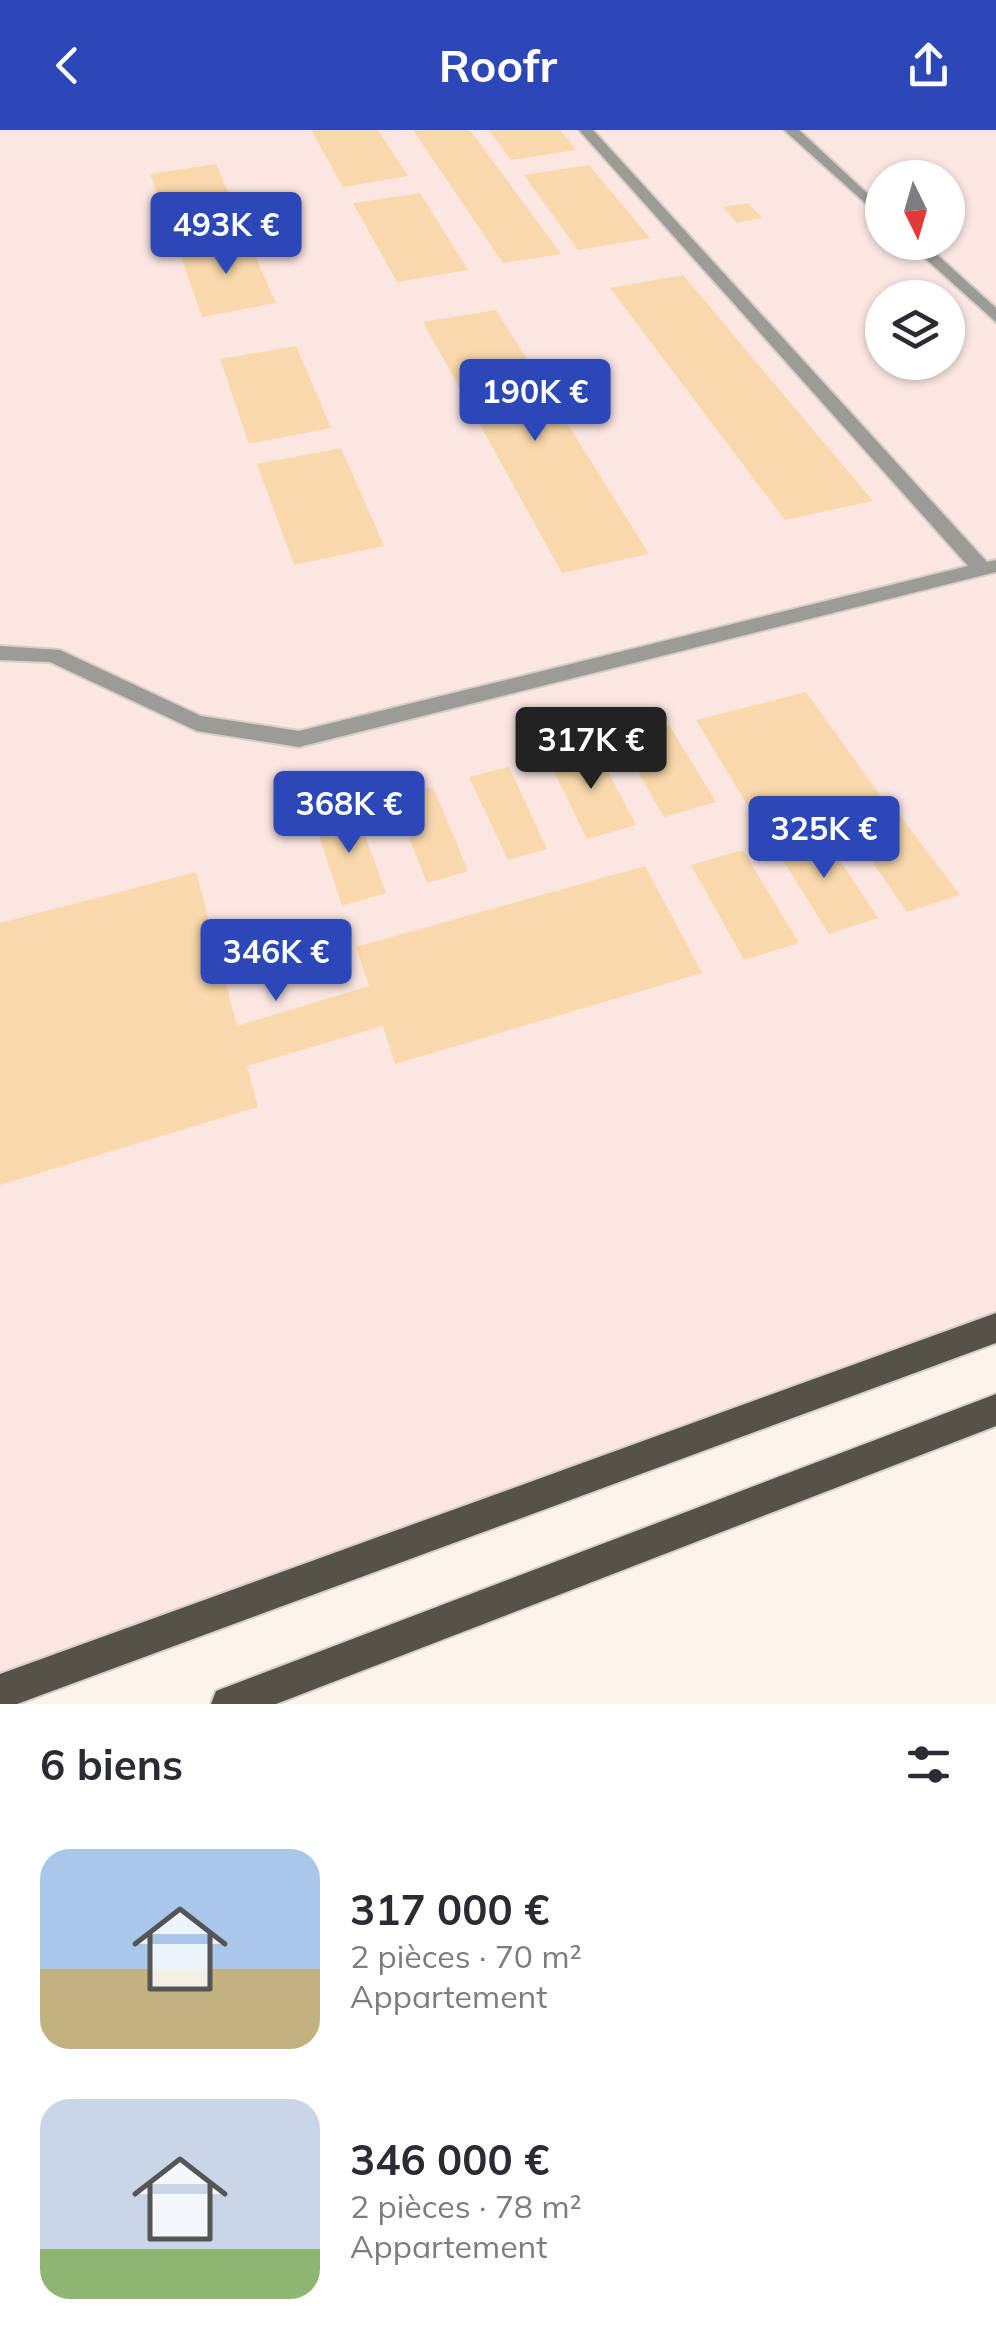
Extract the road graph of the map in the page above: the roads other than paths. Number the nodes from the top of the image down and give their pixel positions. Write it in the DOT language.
graph roads {
  1 [pos="586,130"];
  2 [pos="792,130"];
  3 [pos="865,198"];
  4 [pos="934,260"];
  5 [pos="996,317"];
  6 [pos="989,568"];
  7 [pos="0,653"];
  8 [pos="996,1328"];
  9 [pos="996,1410"];
  10 [pos="0,1692"];
  11 [pos="228,1704"];
  1 -- 6 [label="lane"];
  2 -- 3 [label="lane"];
  4 -- 5 [label="lane"];
  6 -- 7 [label="lane"];
  8 -- 10 [label="main road"];
  9 -- 11 [label="main road"];
}
